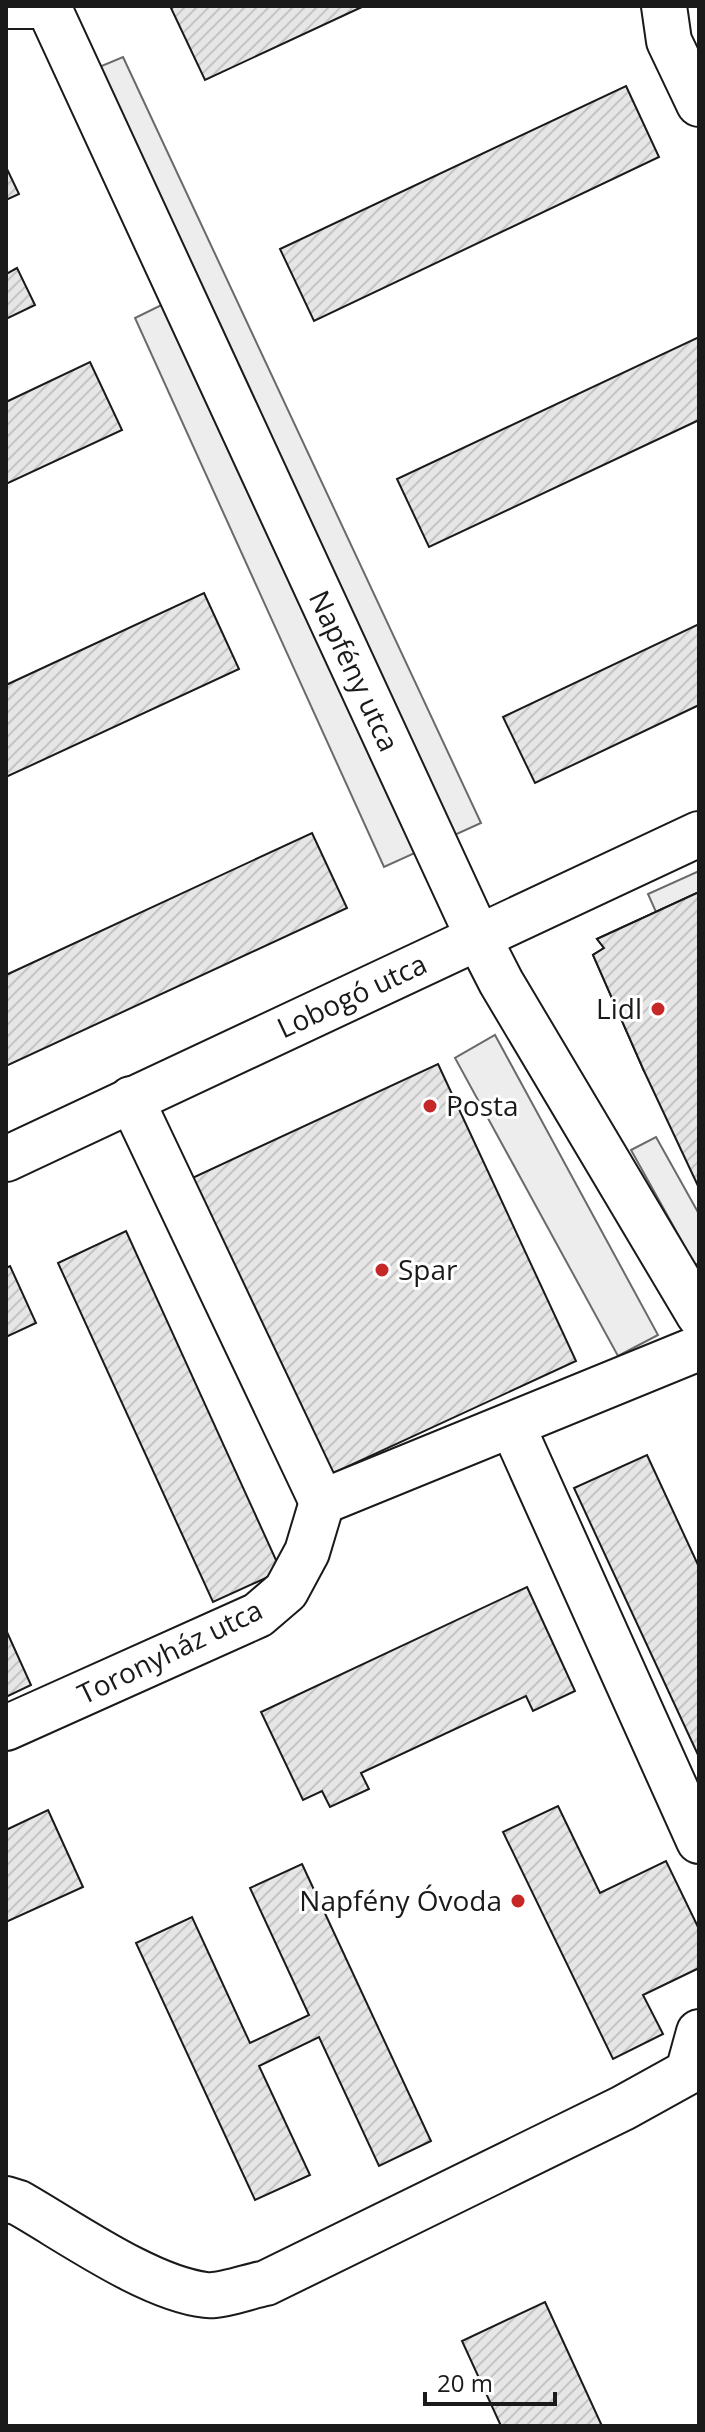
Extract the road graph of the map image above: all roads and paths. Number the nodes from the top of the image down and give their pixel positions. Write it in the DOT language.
graph roads {
  1 [pos="7,6"];
  2 [pos="34,6"];
  3 [pos="48,6"];
  4 [pos="664,6"];
  5 [pos="699,104"];
  6 [pos="699,834"];
  7 [pos="478,937"];
  8 [pos="131,1099"];
  9 [pos="6,1159"];
  10 [pos="699,1315"];
  11 [pos="699,1348"];
  12 [pos="512,1425"];
  13 [pos="322,1502"];
  14 [pos="6,1728"];
  15 [pos="699,1841"];
  16 [pos="699,2032"];
  17 [pos="6,2199"];
  1 -- 2 [label="street"];
  3 -- 7 [label="street, Napfény utca"];
  4 -- 5 [label="street"];
  6 -- 7 [label="street, Lobogó utca"];
  7 -- 8 [label="street, Lobogó utca"];
  7 -- 10 [label="street, Napfény utca"];
  8 -- 9 [label="street, Lobogó utca"];
  8 -- 13 [label="street"];
  11 -- 12 [label="street"];
  12 -- 13 [label="street"];
  12 -- 15 [label="street"];
  13 -- 14 [label="street, Toronyház utca"];
  16 -- 17 [label="street"];
}
